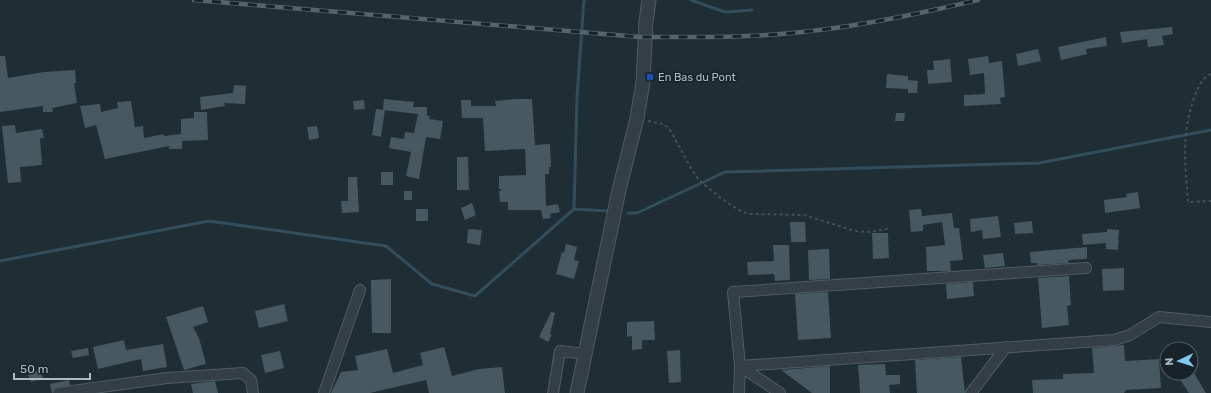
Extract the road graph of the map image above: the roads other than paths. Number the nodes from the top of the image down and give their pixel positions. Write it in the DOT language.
graph roads {
  1 [pos="649,0"];
  2 [pos="1086,268"];
  3 [pos="360,290"];
  4 [pos="1211,322"];
  5 [pos="1006,347"];
  6 [pos="586,354"];
  7 [pos="740,366"];
  8 [pos="58,393"];
  9 [pos="253,393"];
  10 [pos="324,393"];
  11 [pos="553,393"];
  12 [pos="577,393"];
  13 [pos="739,393"];
  14 [pos="780,393"];
  15 [pos="972,393"];
  1 -- 6 [label="street"];
  2 -- 7 [label="street"];
  3 -- 10 [label="street"];
  4 -- 5 [label="street"];
  5 -- 7 [label="street"];
  5 -- 15 [label="street"];
  6 -- 11 [label="street"];
  6 -- 12 [label="street"];
  7 -- 13 [label="street"];
  7 -- 14 [label="street"];
  8 -- 9 [label="street"];
}
